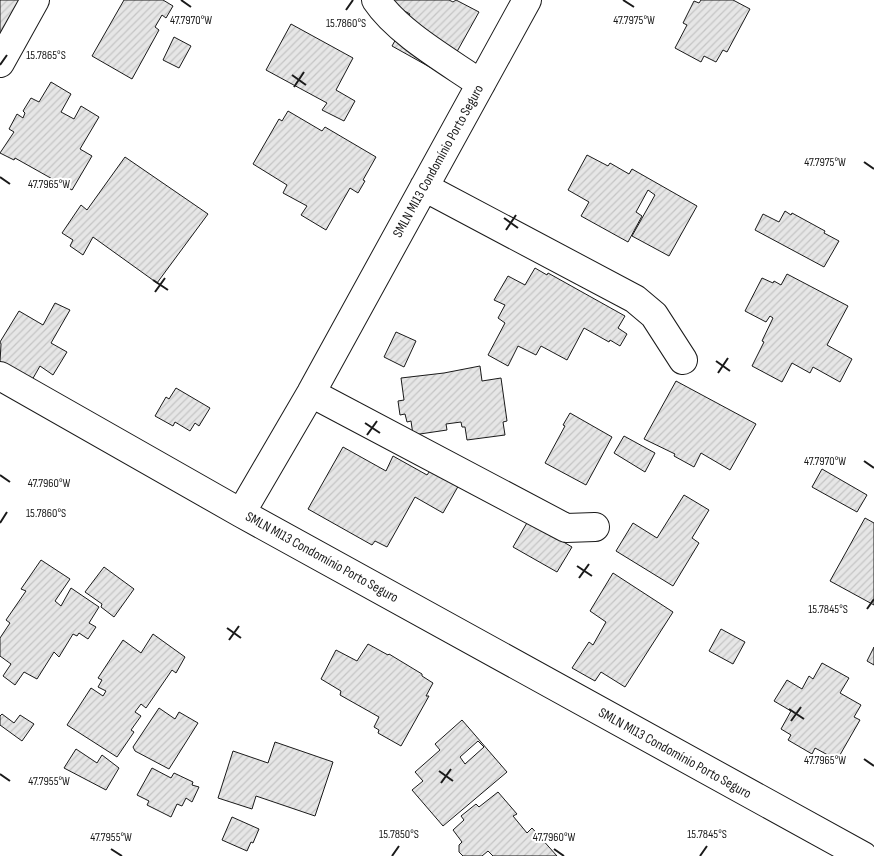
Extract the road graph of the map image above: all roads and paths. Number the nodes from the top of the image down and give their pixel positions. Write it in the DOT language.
graph roads {
  1 [pos="35,0"];
  2 [pos="376,0"];
  3 [pos="527,0"];
  4 [pos="0,62"];
  5 [pos="481,84"];
  6 [pos="424,187"];
  7 [pos="683,360"];
  8 [pos="0,376"];
  9 [pos="310,393"];
  10 [pos="241,514"];
  11 [pos="595,527"];
  12 [pos="863,856"];
  1 -- 4 [label="street"];
  2 -- 5 [label="street"];
  3 -- 5 [label="street, SMLN MI13 Condomínio Porto Seguro"];
  5 -- 6 [label="street, SMLN MI13 Condomínio Porto Seguro"];
  6 -- 7 [label="street"];
  6 -- 9 [label="street, SMLN MI13 Condomínio Porto Seguro"];
  8 -- 10 [label="street"];
  9 -- 10 [label="street, SMLN MI13 Condomínio Porto Seguro"];
  9 -- 11 [label="street"];
  10 -- 12 [label="street, SMLN MI13 Condomínio Porto Seguro"];
}
